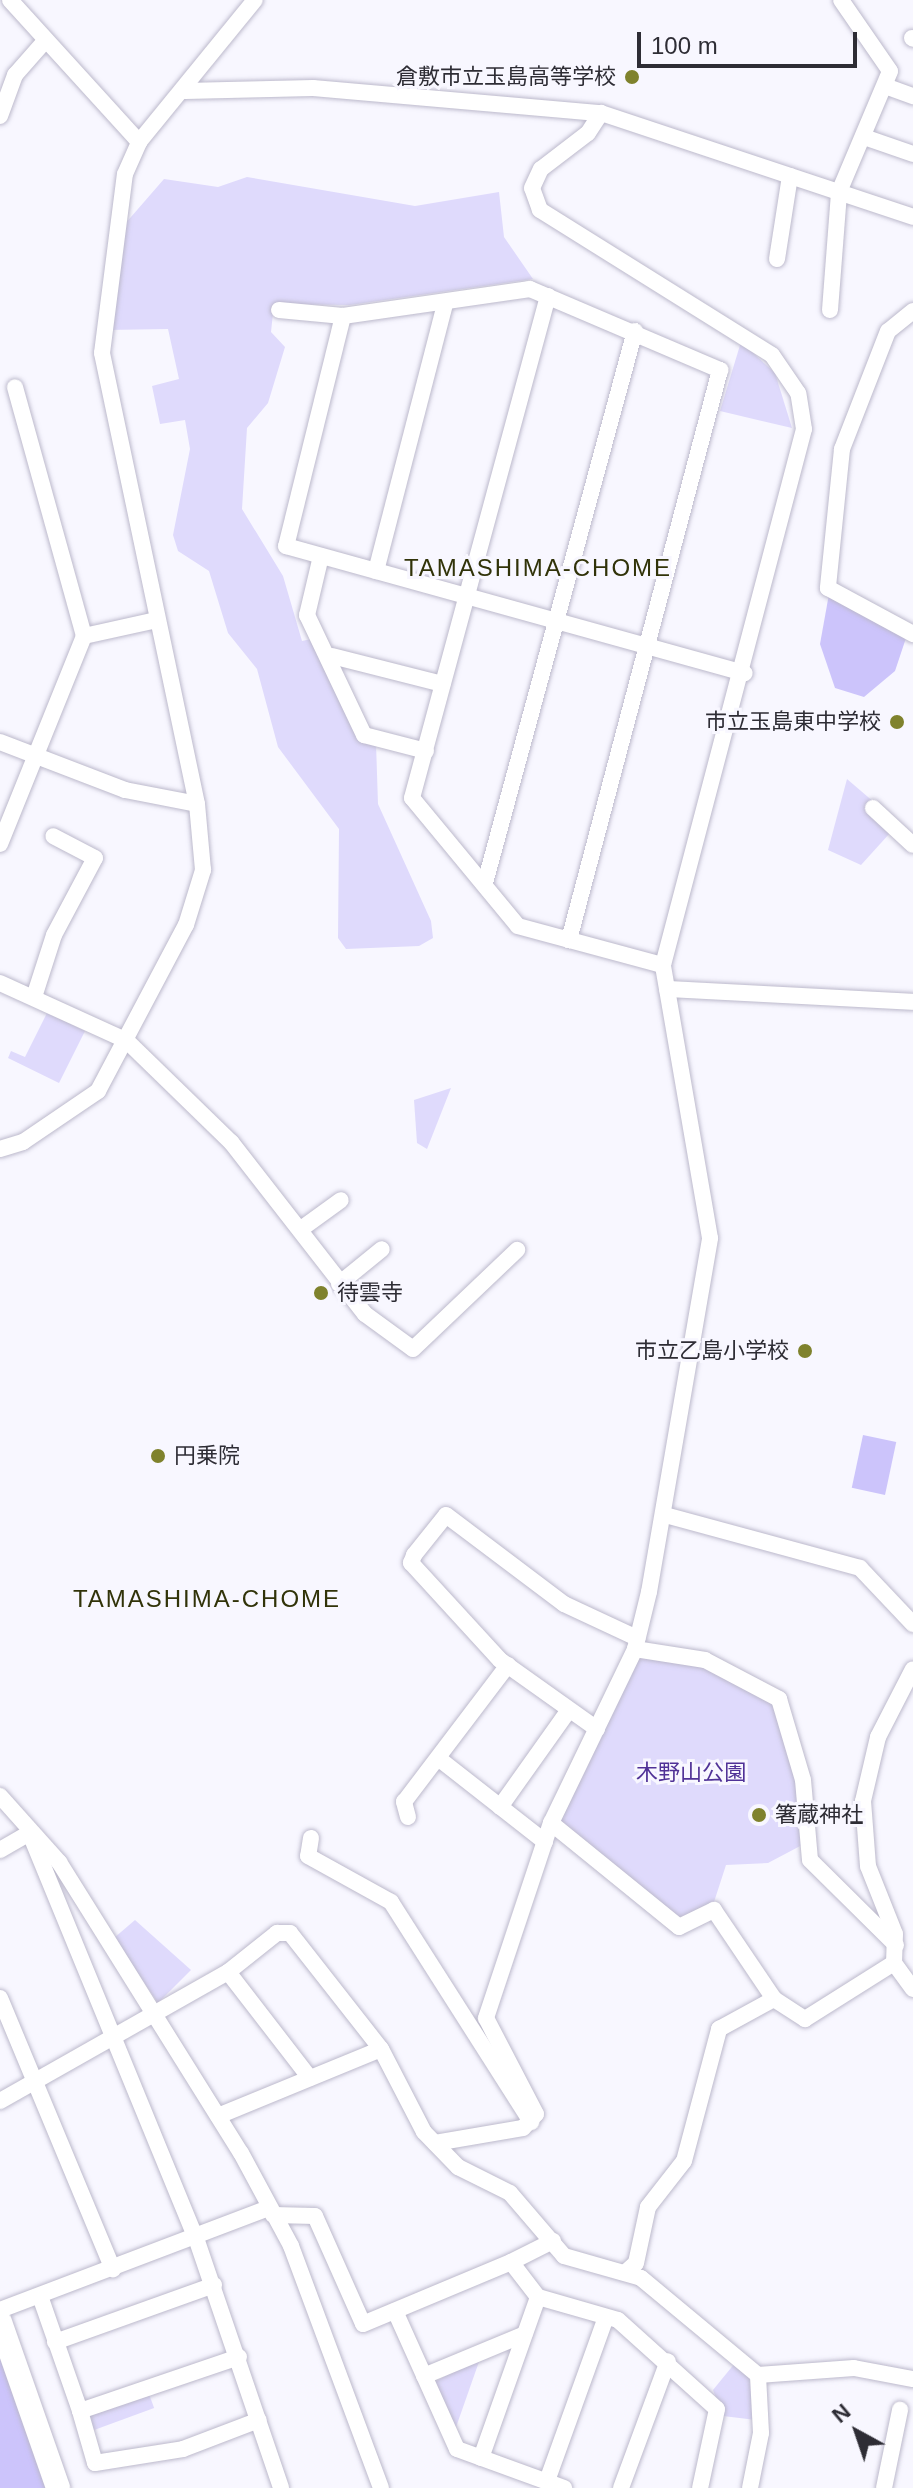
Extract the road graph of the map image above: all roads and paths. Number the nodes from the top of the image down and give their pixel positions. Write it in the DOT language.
graph roads {
  1 [pos="10,0"];
  2 [pos="255,0"];
  3 [pos="841,0"];
  4 [pos="44,42"];
  5 [pos="885,86"];
  6 [pos="185,91"];
  7 [pos="913,96"];
  8 [pos="601,113"];
  9 [pos="0,116"];
  10 [pos="864,137"];
  11 [pos="139,142"];
  12 [pos="913,154"];
  13 [pos="790,176"];
  14 [pos="839,192"];
  15 [pos="913,217"];
  16 [pos="777,259"];
  17 [pos="548,296"];
  18 [pos="445,305"];
  19 [pos="279,310"];
  20 [pos="830,310"];
  21 [pos="913,311"];
  22 [pos="343,316"];
  23 [pos="635,331"];
  24 [pos="15,387"];
  25 [pos="321,556"];
  26 [pos="376,571"];
  27 [pos="465,596"];
  28 [pos="157,620"];
  29 [pos="558,622"];
  30 [pos="913,634"];
  31 [pos="84,636"];
  32 [pos="649,646"];
  33 [pos="332,656"];
  34 [pos="745,673"];
  35 [pos="443,684"];
  36 [pos="0,742"];
  37 [pos="426,751"];
  38 [pos="38,758"];
  39 [pos="197,804"];
  40 [pos="873,808"];
  41 [pos="53,836"];
  42 [pos="0,844"];
  43 [pos="913,845"];
  44 [pos="485,883"];
  45 [pos="569,940"];
  46 [pos="663,965"];
  47 [pos="0,983"];
  48 [pos="667,989"];
  49 [pos="34,997"];
  50 [pos="913,1002"];
  51 [pos="127,1041"];
  52 [pos="0,1149"];
  53 [pos="341,1200"];
  54 [pos="301,1229"];
  55 [pos="382,1249"];
  56 [pos="517,1250"];
  57 [pos="339,1284"];
  58 [pos="665,1515"];
  59 [pos="913,1624"];
  60 [pos="636,1644"];
  61 [pos="508,1665"];
  62 [pos="913,1669"];
  63 [pos="569,1710"];
  64 [pos="597,1729"];
  65 [pos="438,1758"];
  66 [pos="0,1796"];
  67 [pos="500,1807"];
  68 [pos="408,1817"];
  69 [pos="551,1823"];
  70 [pos="30,1833"];
  71 [pos="311,1838"];
  72 [pos="545,1842"];
  73 [pos="0,1850"];
  74 [pos="895,1954"];
  75 [pos="228,1972"];
  76 [pos="913,1989"];
  77 [pos="0,1998"];
  78 [pos="774,1999"];
  79 [pos="155,2013"];
  80 [pos="114,2037"];
  81 [pos="381,2049"];
  82 [pos="310,2078"];
  83 [pos="34,2082"];
  84 [pos="0,2101"];
  85 [pos="218,2116"];
  86 [pos="531,2122"];
  87 [pos="435,2143"];
  88 [pos="271,2212"];
  89 [pos="196,2238"];
  90 [pos="553,2241"];
  91 [pos="511,2262"];
  92 [pos="113,2269"];
  93 [pos="626,2272"];
  94 [pos="214,2285"];
  95 [pos="40,2296"];
  96 [pos="538,2297"];
  97 [pos="0,2310"];
  98 [pos="395,2311"];
  99 [pos="606,2317"];
  100 [pos="0,2322"];
  101 [pos="525,2334"];
  102 [pos="55,2342"];
  103 [pos="239,2357"];
  104 [pos="668,2361"];
  105 [pos="758,2375"];
  106 [pos="424,2376"];
  107 [pos="913,2379"];
  108 [pos="900,2410"];
  109 [pos="80,2411"];
  110 [pos="259,2420"];
  111 [pos="481,2458"];
  112 [pos="547,2481"];
  113 [pos="58,2488"];
  114 [pos="281,2488"];
  115 [pos="381,2488"];
  116 [pos="564,2488"];
  117 [pos="621,2488"];
  118 [pos="700,2488"];
  119 [pos="750,2488"];
  120 [pos="884,2488"];
  1 -- 4 [label="street"];
  2 -- 6 [label="street"];
  3 -- 5 [label="street"];
  4 -- 9 [label="street"];
  4 -- 11 [label="street"];
  5 -- 7 [label="street"];
  5 -- 10 [label="street"];
  6 -- 8 [label="street"];
  6 -- 11 [label="street"];
  8 -- 13 [label="street"];
  8 -- 34 [label="street"];
  10 -- 12 [label="street"];
  10 -- 14 [label="street"];
  11 -- 28 [label="street"];
  13 -- 14 [label="street"];
  13 -- 16 [label="street"];
  14 -- 15 [label="street"];
  14 -- 20 [label="street"];
  17 -- 18 [label="street"];
  17 -- 23 [label="street"];
  17 -- 27 [label="street"];
  18 -- 22 [label="street"];
  18 -- 26 [label="street"];
  19 -- 22 [label="street"];
  21 -- 30 [label="street"];
  22 -- 25 [label="street"];
  23 -- 29 [label="street"];
  23 -- 32 [label="street"];
  24 -- 31 [label="street"];
  25 -- 26 [label="street"];
  25 -- 33 [label="street"];
  26 -- 27 [label="street"];
  27 -- 29 [label="street"];
  27 -- 35 [label="street"];
  28 -- 31 [label="street"];
  28 -- 39 [label="street"];
  29 -- 32 [label="street"];
  29 -- 44 [label="street"];
  31 -- 38 [label="street"];
  32 -- 34 [label="street"];
  32 -- 45 [label="street"];
  33 -- 35 [label="street"];
  33 -- 37 [label="street"];
  34 -- 46 [label="street"];
  35 -- 37 [label="street"];
  36 -- 38 [label="street"];
  37 -- 44 [label="street"];
  38 -- 39 [label="street"];
  38 -- 42 [label="street"];
  39 -- 51 [label="street"];
  40 -- 43 [label="street"];
  41 -- 49 [label="street"];
  44 -- 45 [label="street"];
  45 -- 46 [label="street"];
  46 -- 48 [label="street"];
  47 -- 49 [label="street"];
  48 -- 50 [label="street"];
  48 -- 58 [label="street"];
  49 -- 51 [label="street"];
  51 -- 52 [label="street"];
  51 -- 54 [label="street"];
  53 -- 54 [label="street"];
  54 -- 57 [label="street"];
  55 -- 57 [label="street"];
  56 -- 57 [label="street"];
  58 -- 59 [label="street"];
  58 -- 60 [label="street"];
  60 -- 61 [label="street"];
  60 -- 64 [label="street"];
  60 -- 74 [label="street"];
  61 -- 63 [label="street"];
  61 -- 65 [label="street"];
  62 -- 74 [label="street"];
  63 -- 64 [label="street"];
  63 -- 67 [label="street"];
  64 -- 69 [label="street"];
  65 -- 67 [label="street"];
  65 -- 68 [label="street"];
  66 -- 70 [label="street"];
  67 -- 72 [label="street"];
  69 -- 72 [label="street"];
  69 -- 78 [label="street"];
  70 -- 73 [label="street"];
  70 -- 79 [label="street"];
  70 -- 80 [label="street"];
  71 -- 86 [label="street"];
  72 -- 86 [label="street"];
  74 -- 76 [label="street"];
  74 -- 78 [label="street"];
  75 -- 79 [label="street"];
  75 -- 81 [label="street"];
  75 -- 82 [label="street"];
  77 -- 83 [label="street"];
  78 -- 93 [label="street"];
  79 -- 80 [label="street"];
  79 -- 85 [label="street"];
  80 -- 83 [label="street"];
  80 -- 89 [label="street"];
  81 -- 82 [label="street"];
  81 -- 87 [label="street"];
  82 -- 85 [label="street"];
  83 -- 84 [label="street"];
  83 -- 92 [label="street"];
  85 -- 88 [label="street"];
  86 -- 87 [label="street"];
  87 -- 90 [label="street"];
  88 -- 89 [label="street"];
  88 -- 98 [label="street"];
  88 -- 115 [label="street"];
  89 -- 92 [label="street"];
  89 -- 94 [label="street"];
  90 -- 91 [label="street"];
  90 -- 93 [label="street"];
  91 -- 96 [label="street"];
  91 -- 98 [label="street"];
  92 -- 95 [label="street"];
  93 -- 105 [label="street"];
  94 -- 102 [label="street"];
  94 -- 103 [label="street"];
  95 -- 97 [label="street"];
  95 -- 102 [label="street"];
  96 -- 99 [label="street"];
  96 -- 101 [label="street"];
  98 -- 106 [label="street"];
  99 -- 104 [label="street"];
  99 -- 112 [label="street"];
  100 -- 113 [label="main road"];
  101 -- 106 [label="street"];
  101 -- 111 [label="street"];
  102 -- 109 [label="street"];
  103 -- 109 [label="street"];
  103 -- 110 [label="street"];
  104 -- 117 [label="street"];
  104 -- 118 [label="street"];
  105 -- 107 [label="street"];
  105 -- 119 [label="street"];
  106 -- 111 [label="street"];
  108 -- 120 [label="street"];
  109 -- 110 [label="street"];
  110 -- 114 [label="street"];
  111 -- 112 [label="street"];
  112 -- 116 [label="street"];
}
